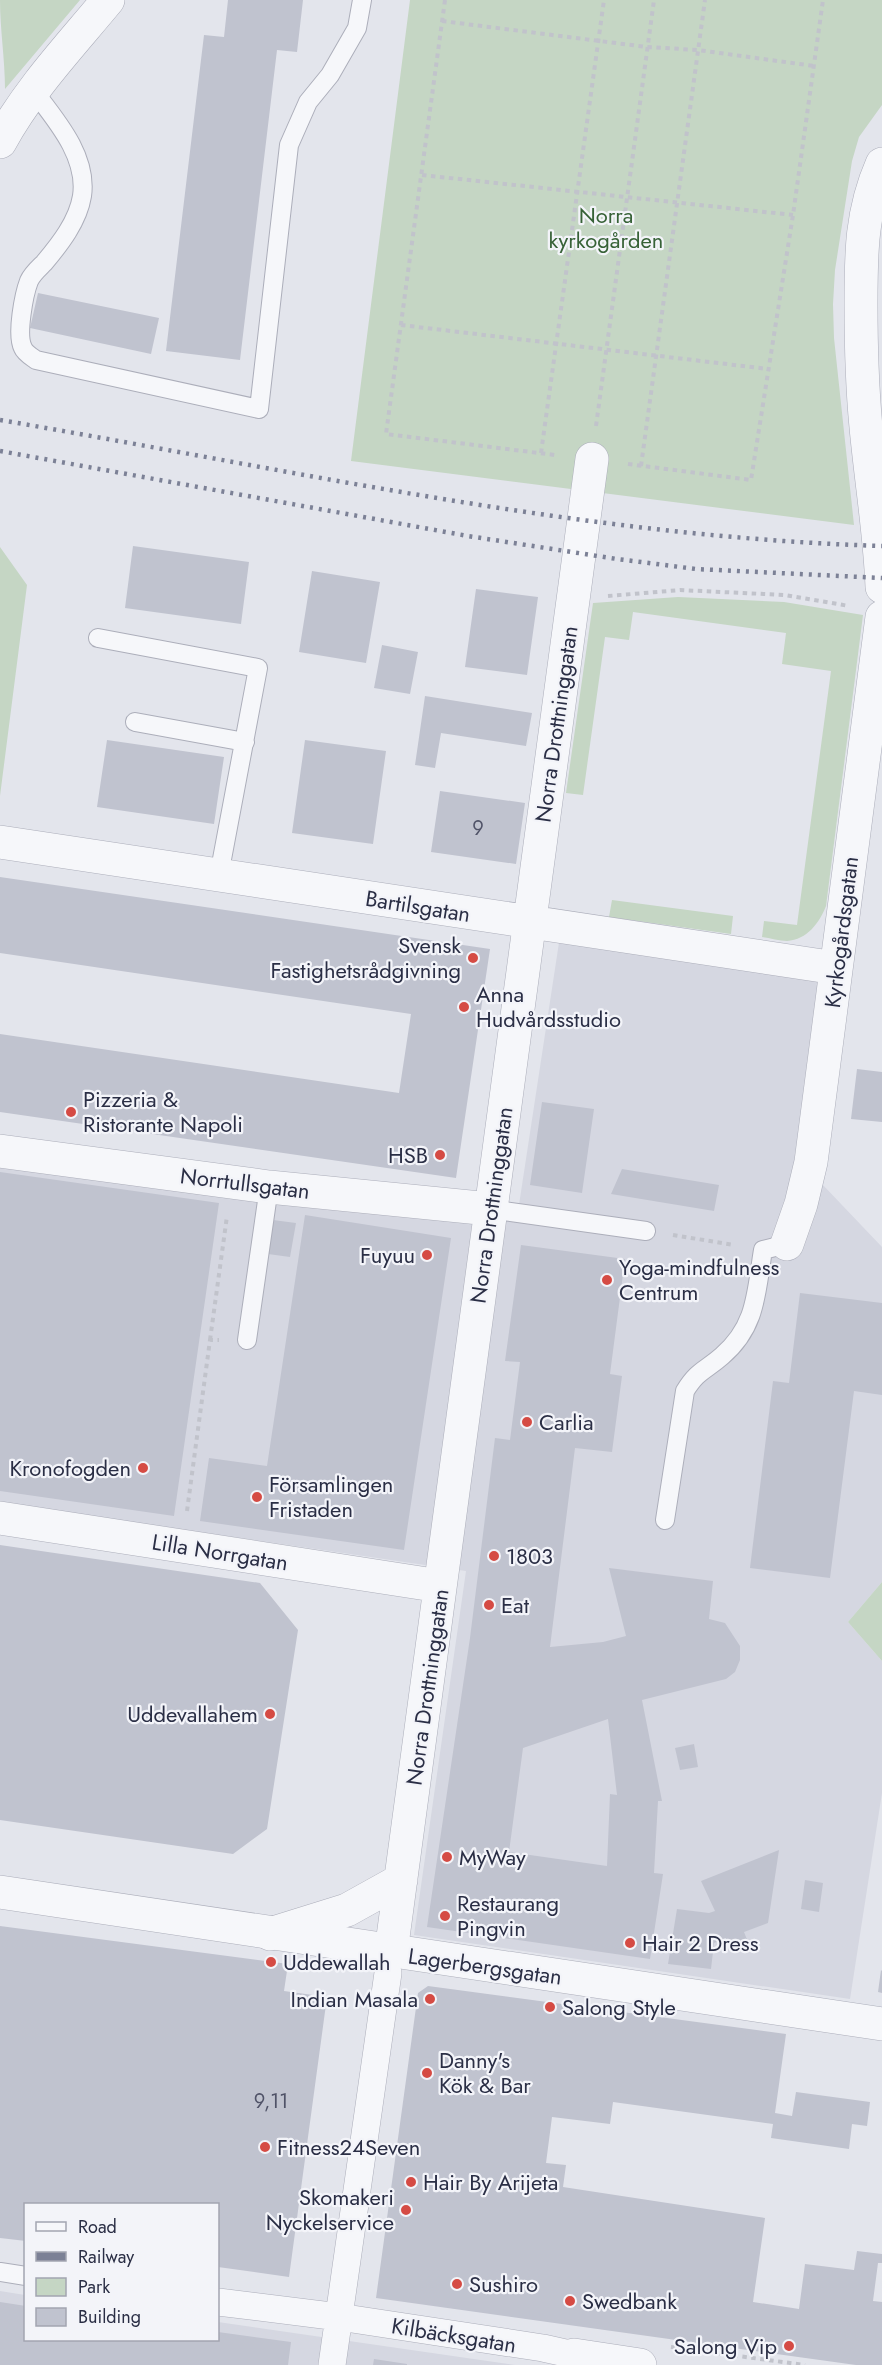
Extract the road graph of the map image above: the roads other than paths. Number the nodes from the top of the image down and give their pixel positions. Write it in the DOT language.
graph roads {
  1 [pos="108,0"];
  2 [pos="362,0"];
  3 [pos="33,90"];
  4 [pos="0,142"];
  5 [pos="882,164"];
  6 [pos="591,459"];
  7 [pos="875,604"];
  8 [pos="98,638"];
  9 [pos="135,722"];
  10 [pos="245,742"];
  11 [pos="0,842"];
  12 [pos="219,875"];
  13 [pos="529,923"];
  14 [pos="836,969"];
  15 [pos="0,1151"];
  16 [pos="269,1187"];
  17 [pos="490,1209"];
  18 [pos="646,1231"];
  19 [pos="787,1244"];
  20 [pos="247,1340"];
  21 [pos="0,1518"];
  22 [pos="665,1520"];
  23 [pos="440,1586"];
  24 [pos="401,1880"];
  25 [pos="0,1884"];
  26 [pos="0,1892"];
  27 [pos="53,1900"];
  28 [pos="270,1934"];
  29 [pos="389,1962"];
  30 [pos="882,2024"];
  31 [pos="0,2272"];
  32 [pos="24,2276"];
  33 [pos="219,2302"];
  34 [pos="339,2318"];
  35 [pos="574,2355"];
  36 [pos="652,2356"];
  37 [pos="332,2365"];
  1 -- 3 [label="street"];
  2 -- 3 [label="lane"];
  3 -- 4 [label="street"];
  5 -- 7 [label="street, Kyrkogårdsgatan"];
  6 -- 13 [label="street, Norra Drottninggatan"];
  7 -- 14 [label="street, Kyrkogårdsgatan"];
  8 -- 10 [label="lane"];
  9 -- 10 [label="lane"];
  10 -- 12 [label="lane"];
  11 -- 12 [label="street, Bartilsgatan"];
  12 -- 13 [label="street, Bartilsgatan"];
  13 -- 14 [label="street, Bartilsgatan"];
  13 -- 17 [label="street, Norra Drottninggatan"];
  14 -- 19 [label="street, Kyrkogårdsgatan"];
  15 -- 16 [label="street, Norrtullsgatan"];
  16 -- 17 [label="street, Norrtullsgatan"];
  16 -- 20 [label="lane"];
  17 -- 18 [label="lane"];
  17 -- 23 [label="street, Norra Drottninggatan"];
  19 -- 22 [label="lane"];
  21 -- 23 [label="street, Lilla Norrgatan"];
  23 -- 24 [label="street, Norra Drottninggatan"];
  24 -- 28 [label="street"];
  24 -- 29 [label="street, Norra Drottninggatan"];
  25 -- 27 [label="street, Lagerbergsgatan"];
  26 -- 27 [label="street, Lagerbergsgatan"];
  27 -- 28 [label="street, Lagerbergsgatan"];
  28 -- 29 [label="street, Lagerbergsgatan"];
  29 -- 30 [label="street, Lagerbergsgatan"];
  29 -- 34 [label="street, Norra Drottninggatan"];
  31 -- 32 [label="lane"];
  33 -- 34 [label="street, Kilbäcksgatan"];
  34 -- 35 [label="street, Kilbäcksgatan"];
  34 -- 37 [label="street, Norra Drottninggatan"];
  35 -- 36 [label="street, Kilbäcksgatan"];
}
